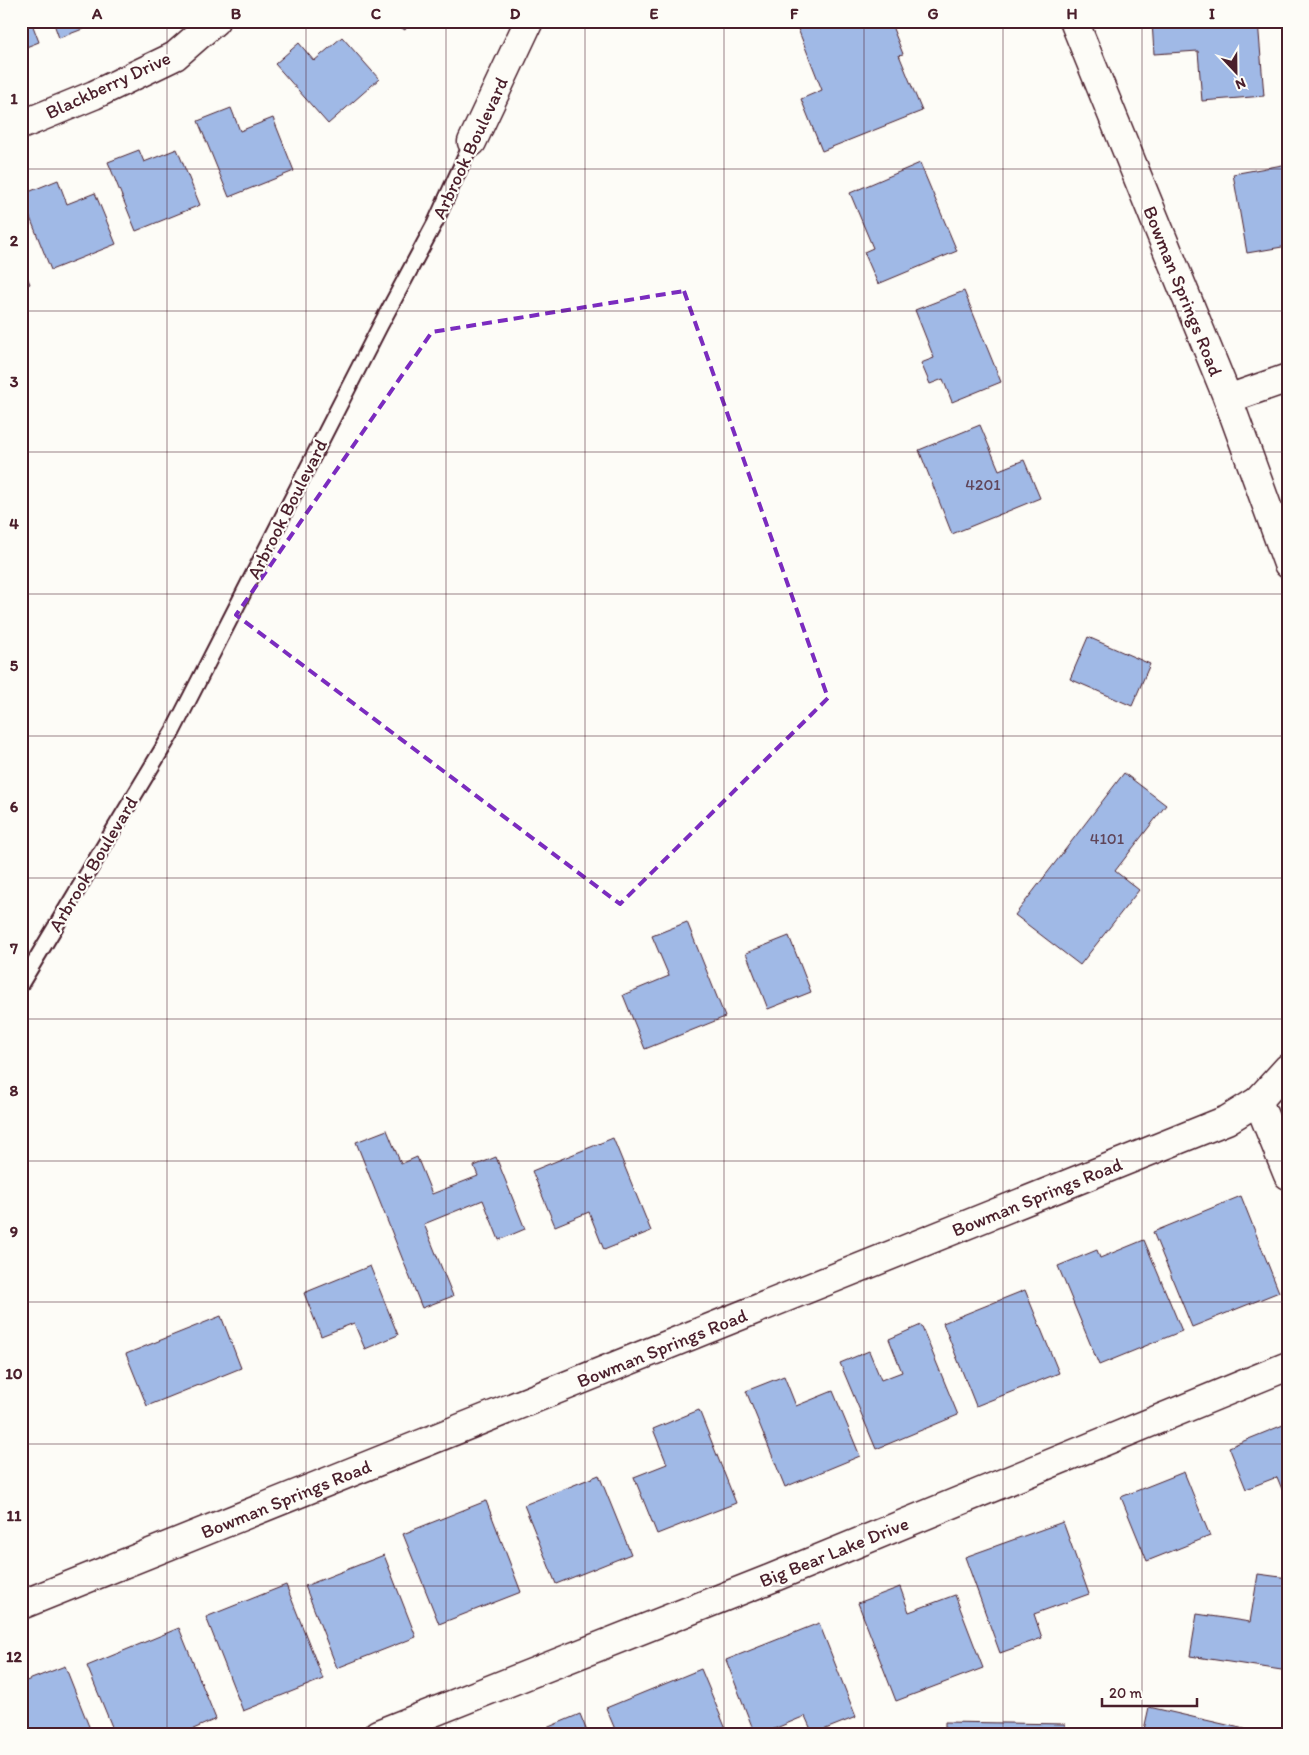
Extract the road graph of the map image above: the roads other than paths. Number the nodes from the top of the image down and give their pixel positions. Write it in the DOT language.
graph roads {
  1 [pos="215,21"];
  2 [pos="528,21"];
  3 [pos="1074,21"];
  4 [pos="21,124"];
  5 [pos="472,142"];
  6 [pos="1288,378"];
  7 [pos="1228,399"];
  8 [pos="1288,564"];
  9 [pos="21,984"];
  10 [pos="1288,1068"];
  11 [pos="1258,1101"];
  12 [pos="1288,1175"];
  13 [pos="1288,1366"];
  14 [pos="21,1605"];
  15 [pos="378,1734"];
  1 -- 4 [label="street, Blackberry Drive"];
  2 -- 5 [label="street, Arbrook Boulevard"];
  3 -- 7 [label="street, Bowman Springs Road"];
  5 -- 9 [label="lane, Arbrook Boulevard"];
  6 -- 7 [label="street"];
  7 -- 8 [label="street, Bowman Springs Road"];
  10 -- 11 [label="street, Bowman Springs Road"];
  11 -- 12 [label="street"];
  11 -- 14 [label="street, Bowman Springs Road"];
  13 -- 15 [label="street, Big Bear Lake Drive"];
}
